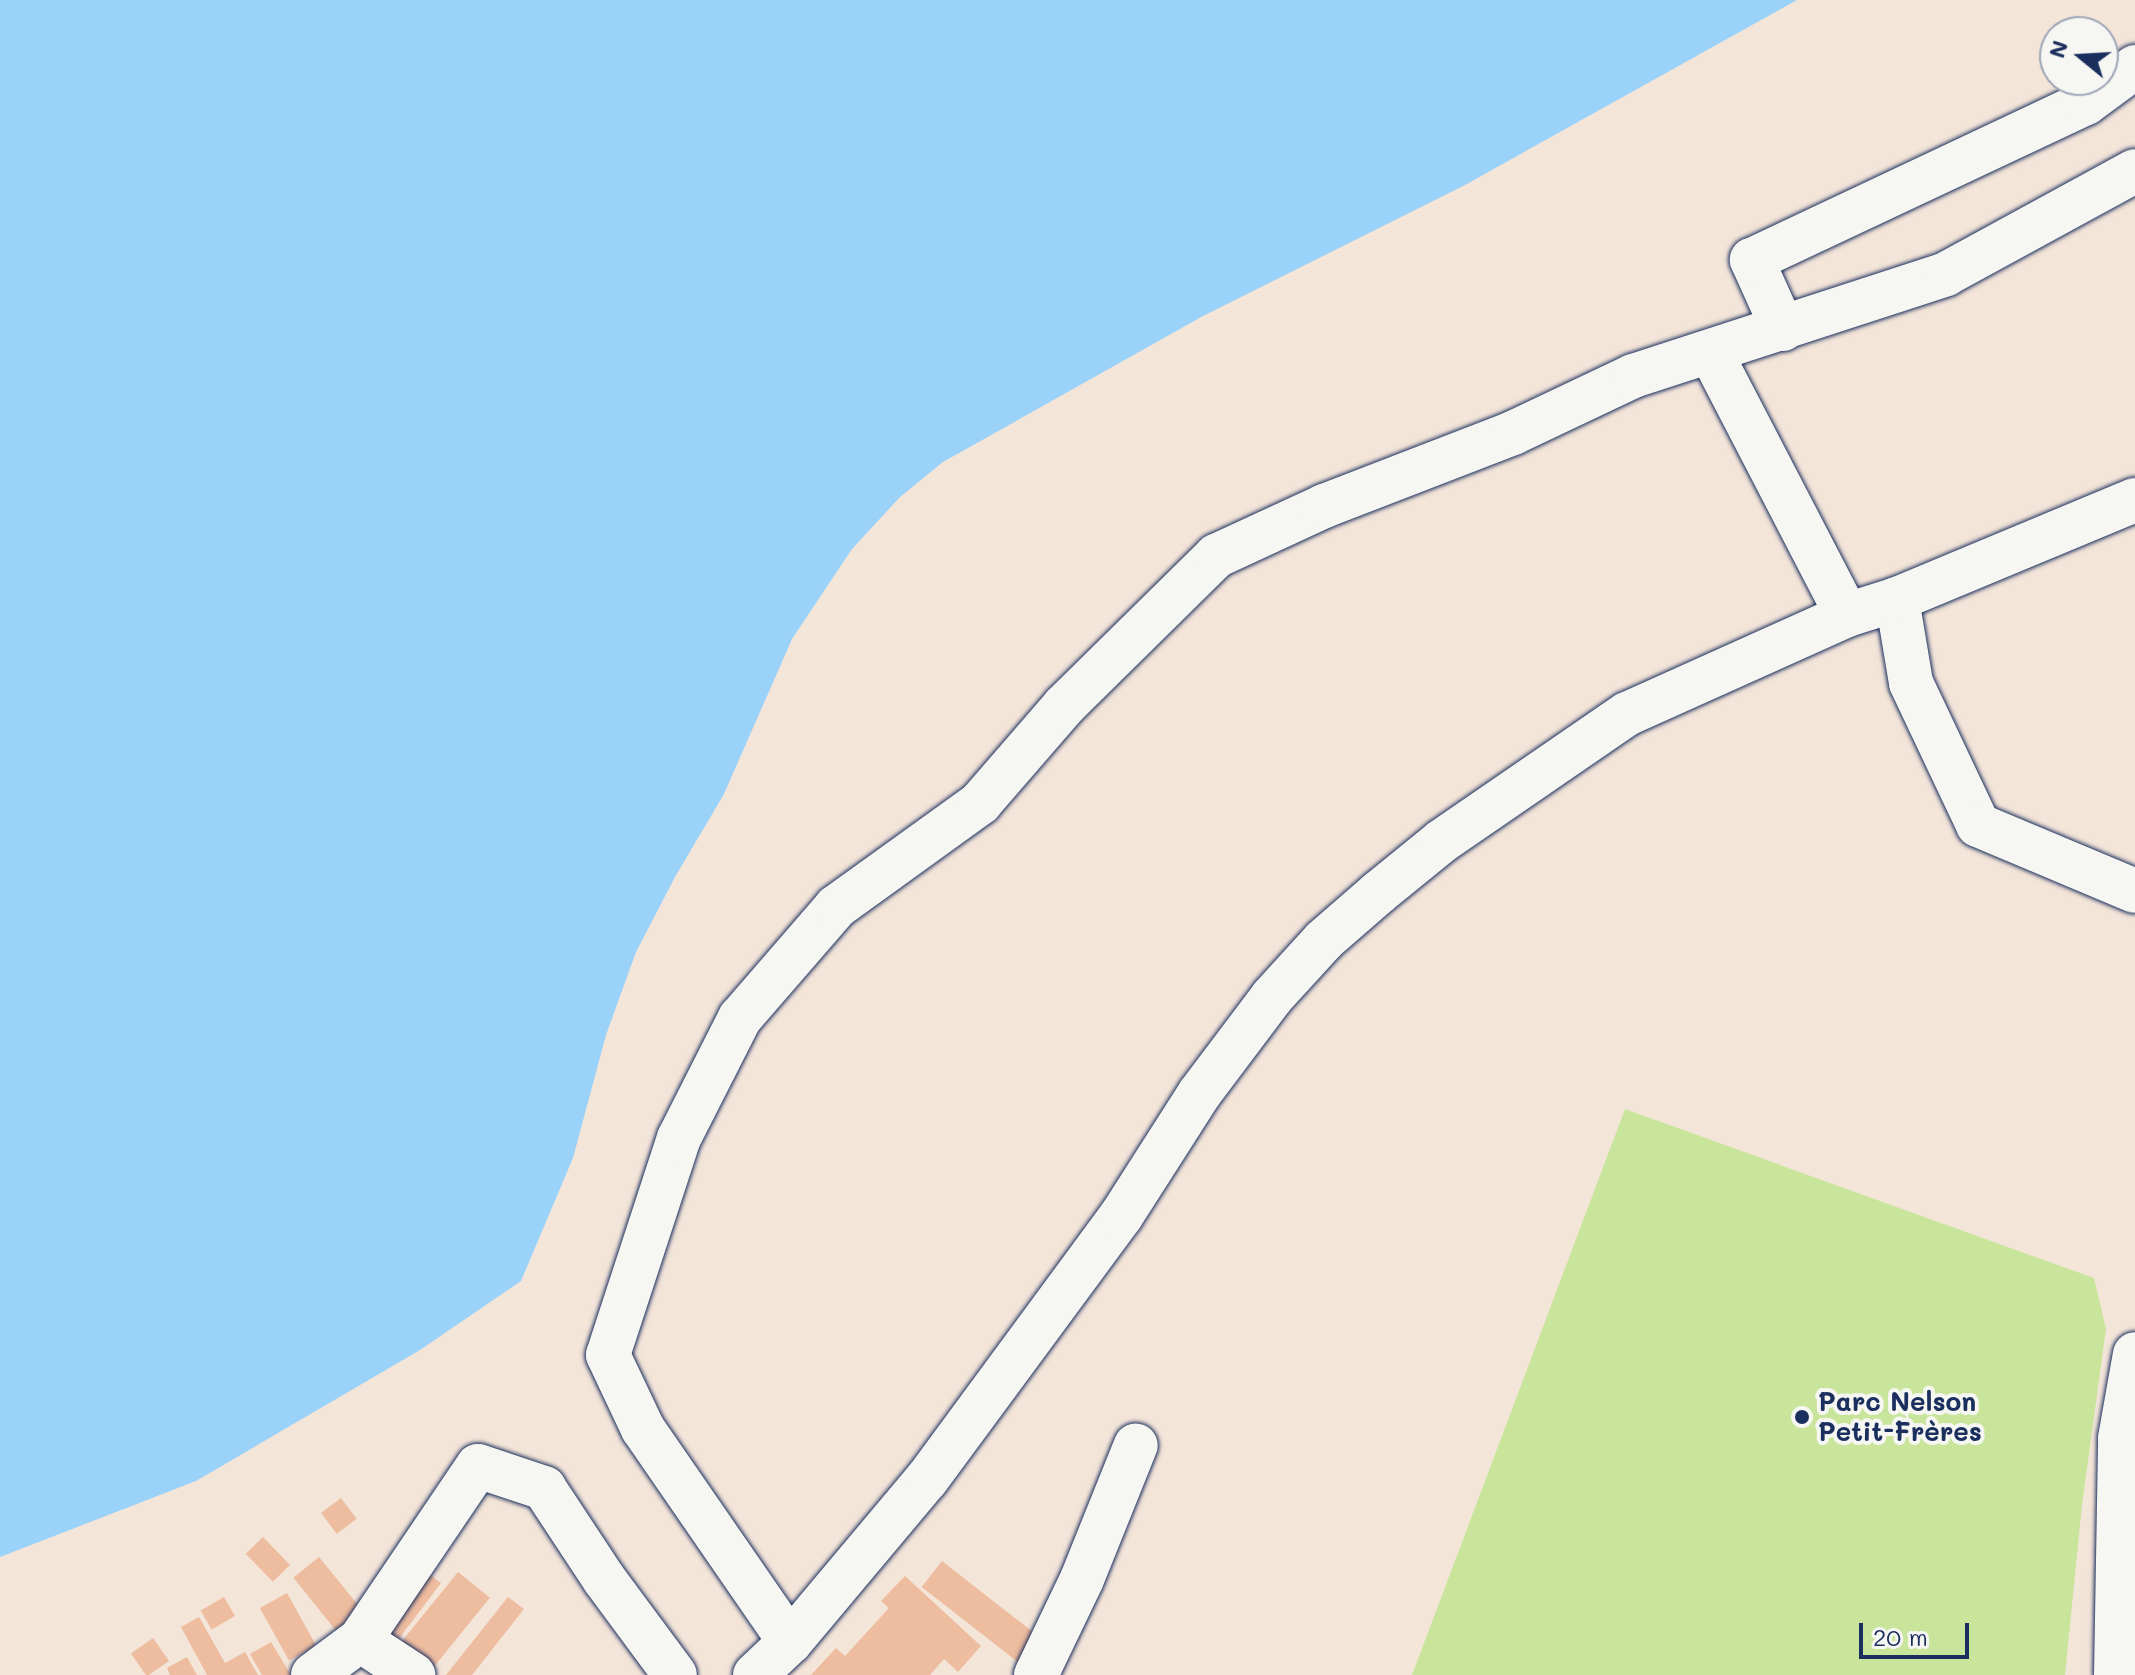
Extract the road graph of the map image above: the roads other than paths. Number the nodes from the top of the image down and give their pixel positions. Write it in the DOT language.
graph roads {
  1 [pos="2135,67"];
  2 [pos="2135,171"];
  3 [pos="1783,329"];
  4 [pos="1711,353"];
  5 [pos="2135,500"];
  6 [pos="1897,599"];
  7 [pos="1847,615"];
  8 [pos="2135,891"];
  9 [pos="2135,1354"];
  10 [pos="1136,1445"];
  11 [pos="360,1640"];
  12 [pos="790,1642"];
  13 [pos="313,1675"];
  14 [pos="413,1675"];
  15 [pos="675,1675"];
  16 [pos="755,1675"];
  17 [pos="1036,1675"];
  18 [pos="2116,1675"];
  1 -- 3 [label="street"];
  2 -- 3 [label="street"];
  3 -- 4 [label="street"];
  4 -- 7 [label="street"];
  4 -- 12 [label="street"];
  5 -- 6 [label="street"];
  6 -- 7 [label="street"];
  6 -- 8 [label="street"];
  7 -- 12 [label="street"];
  9 -- 18 [label="street"];
  10 -- 17 [label="street"];
  11 -- 13 [label="street"];
  11 -- 14 [label="street"];
  11 -- 15 [label="street"];
  12 -- 16 [label="street"];
}
